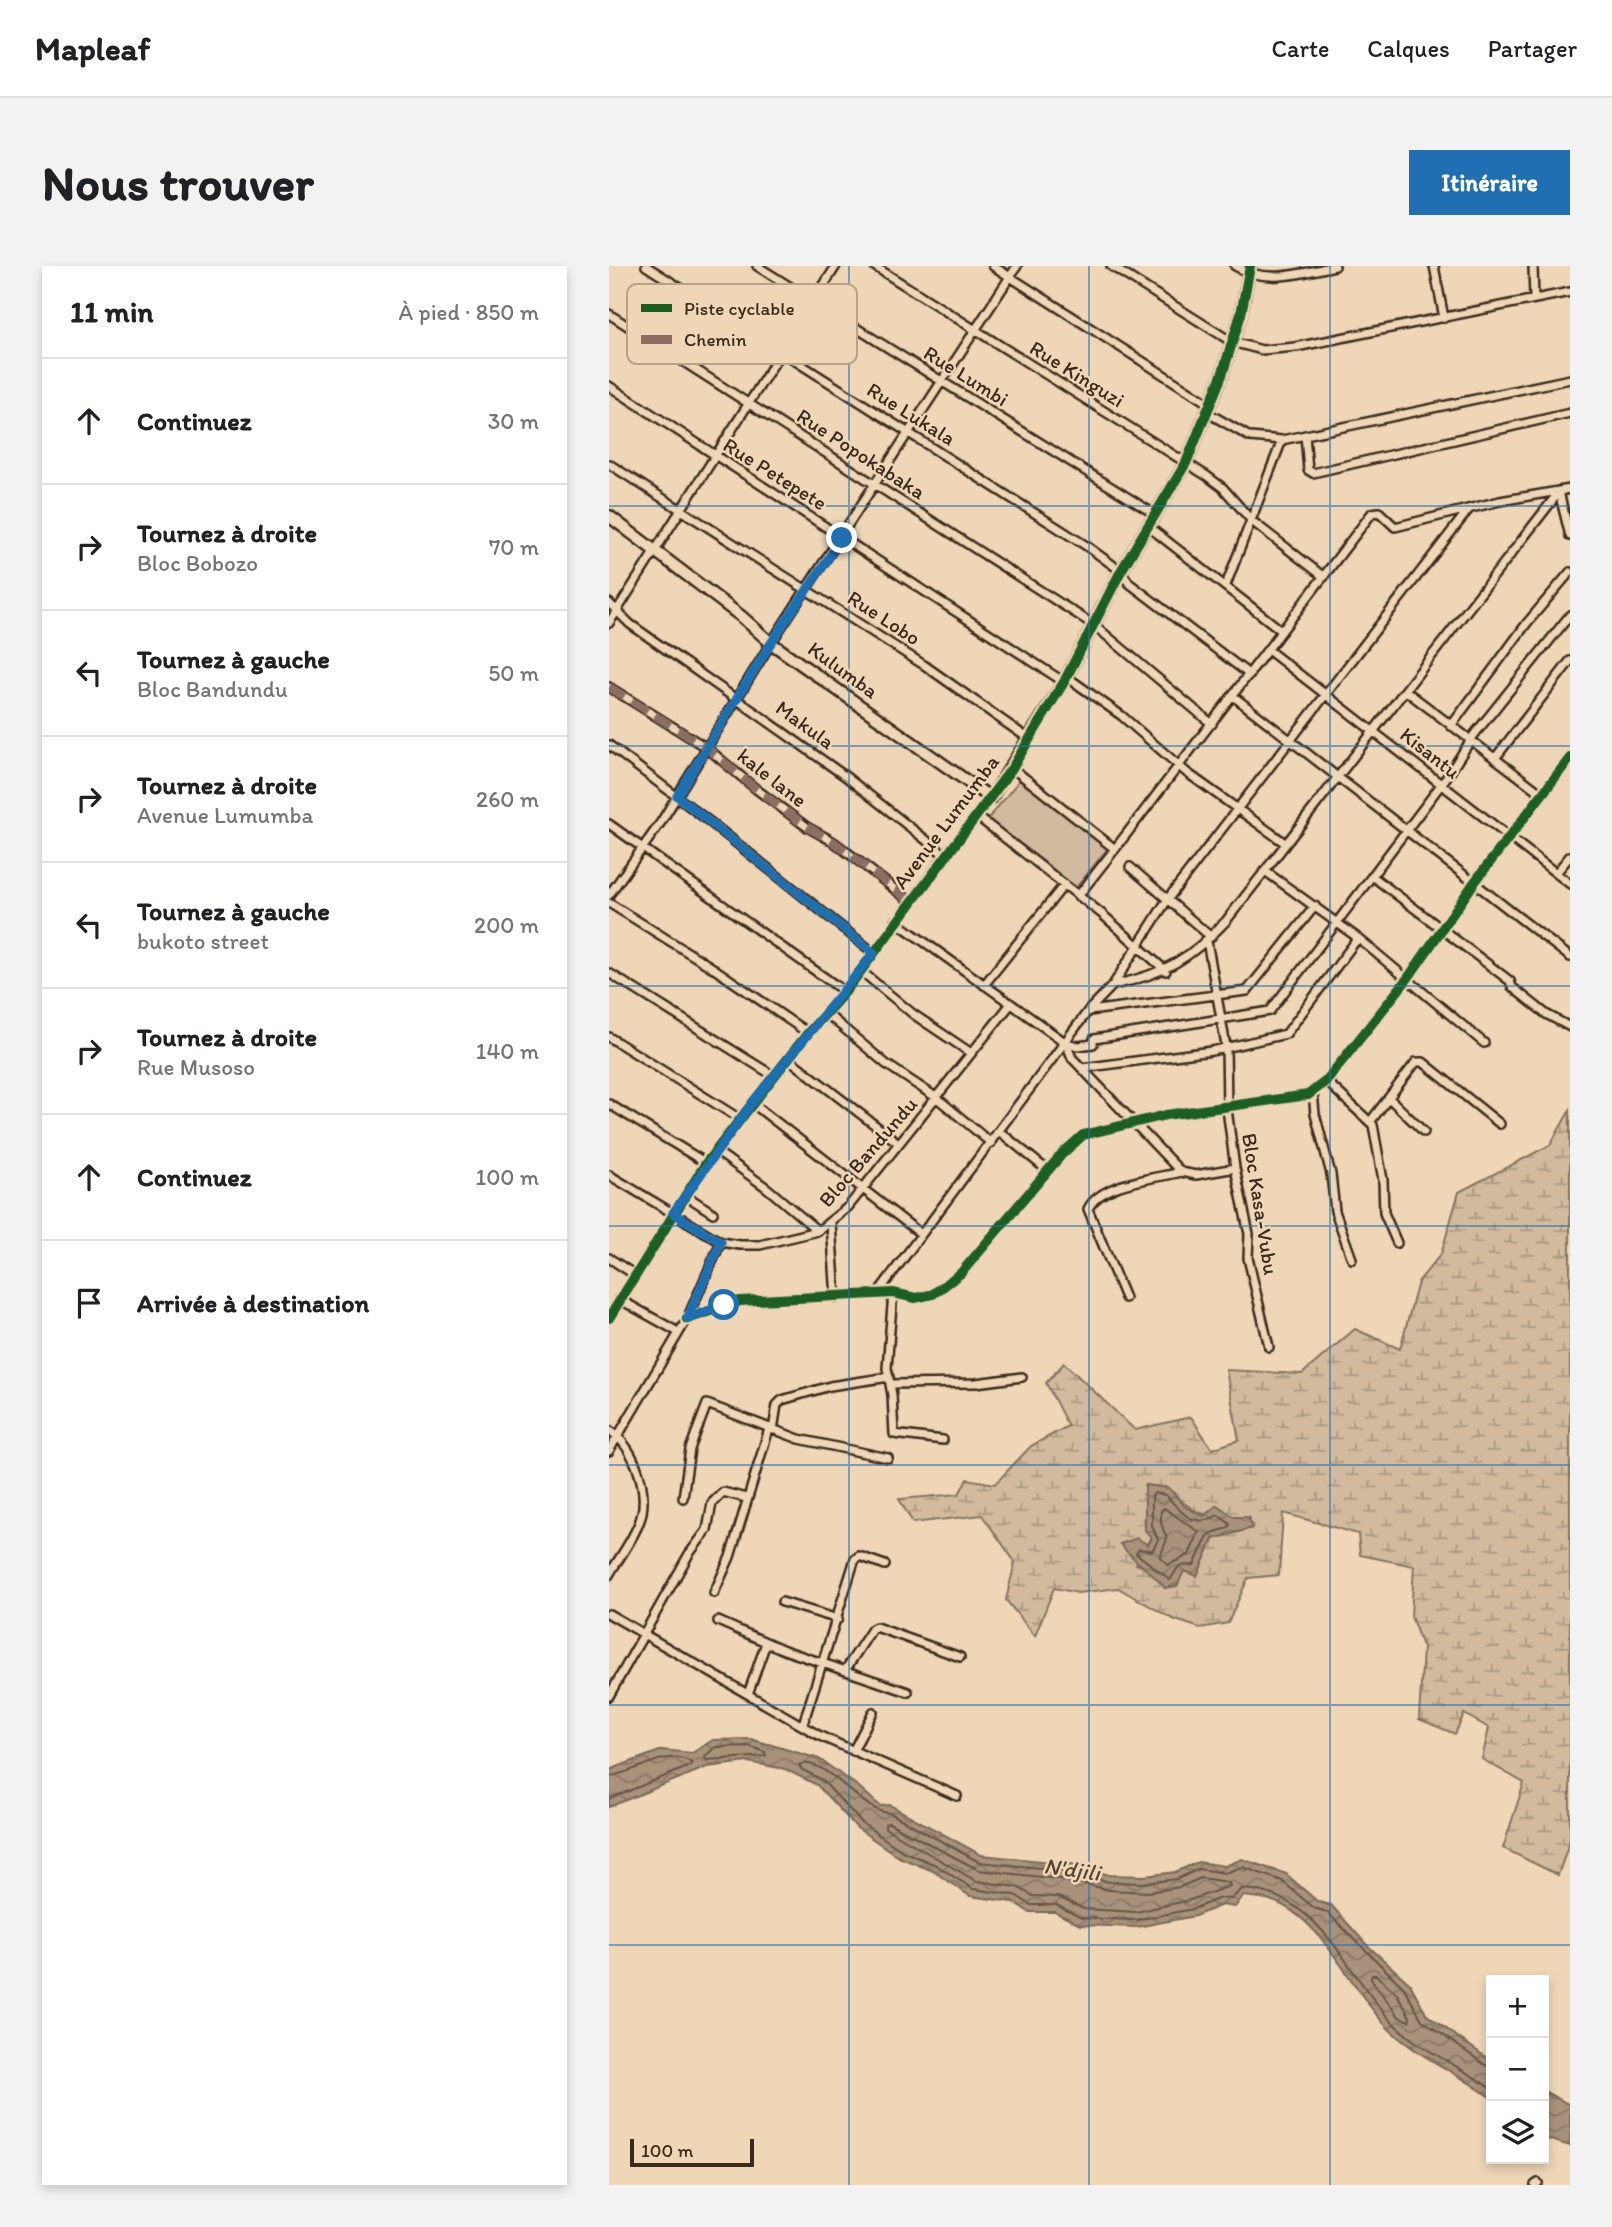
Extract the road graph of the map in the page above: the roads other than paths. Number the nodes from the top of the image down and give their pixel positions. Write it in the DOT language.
graph roads {
  1 [pos="646,266"];
  2 [pos="757,266"];
  3 [pos="837,266"];
  4 [pos="874,266"];
  5 [pos="993,266"];
  6 [pos="1017,266"];
  7 [pos="1111,266"];
  8 [pos="1235,266"];
  9 [pos="1335,266"];
  10 [pos="1434,266"];
  11 [pos="1533,266"];
  12 [pos="1249,270"];
  13 [pos="1010,276"];
  14 [pos="674,284"];
  15 [pos="786,284"];
  16 [pos="826,284"];
  17 [pos="1570,292"];
  18 [pos="1534,299"];
  19 [pos="609,314"];
  20 [pos="1444,318"];
  21 [pos="627,326"];
  22 [pos="857,329"];
  23 [pos="977,330"];
  24 [pos="1232,342"];
  25 [pos="687,364"];
  26 [pos="775,364"];
  27 [pos="798,364"];
  28 [pos="1570,379"];
  29 [pos="943,382"];
  30 [pos="609,386"];
  31 [pos="749,404"];
  32 [pos="1210,409"];
  33 [pos="1570,413"];
  34 [pos="909,433"];
  35 [pos="1305,435"];
  36 [pos="1282,440"];
  37 [pos="714,456"];
  38 [pos="1186,463"];
  39 [pos="609,464"];
  40 [pos="876,485"];
  41 [pos="1570,489"];
  42 [pos="1559,492"];
  43 [pos="680,509"];
  44 [pos="1469,509"];
  45 [pos="1156,515"];
  46 [pos="609,516"];
  47 [pos="1252,521"];
  48 [pos="1149,527"];
  49 [pos="1570,536"];
  50 [pos="842,538"];
  51 [pos="653,552"];
  52 [pos="1121,571"];
  53 [pos="1570,572"];
  54 [pos="1324,577"];
  55 [pos="1226,585"];
  56 [pos="807,589"];
  57 [pos="609,603"];
  58 [pos="618,611"];
  59 [pos="1570,615"];
  60 [pos="609,623"];
  61 [pos="1094,625"];
  62 [pos="1282,631"];
  63 [pos="771,643"];
  64 [pos="1268,650"];
  65 [pos="1570,661"];
  66 [pos="1250,675"];
  67 [pos="1065,680"];
  68 [pos="609,687"];
  69 [pos="1406,691"];
  70 [pos="1326,695"];
  71 [pos="1233,696"];
  72 [pos="738,699"];
  73 [pos="1212,724"];
  74 [pos="1451,726"];
  75 [pos="1374,732"];
  76 [pos="1029,740"];
  77 [pos="1473,740"];
  78 [pos="1292,742"];
  79 [pos="609,745"];
  80 [pos="708,748"];
  81 [pos="1496,757"];
  82 [pos="1570,758"];
  83 [pos="1180,766"];
  84 [pos="1012,768"];
  85 [pos="1339,778"];
  86 [pos="1440,783"];
  87 [pos="1542,794"];
  88 [pos="677,796"];
  89 [pos="991,798"];
  90 [pos="1240,808"];
  91 [pos="978,817"];
  92 [pos="609,824"];
  93 [pos="1406,830"];
  94 [pos="1511,838"];
  95 [pos="1285,843"];
  96 [pos="641,846"];
  97 [pos="1115,849"];
  98 [pos="945,855"];
  99 [pos="1570,856"];
  100 [pos="1129,867"];
  101 [pos="1265,871"];
  102 [pos="1556,873"];
  103 [pos="1372,876"];
  104 [pos="1474,883"];
  105 [pos="1570,884"];
  106 [pos="1064,885"];
  107 [pos="609,895"];
  108 [pos="1078,896"];
  109 [pos="1167,900"];
  110 [pos="910,901"];
  111 [pos="609,903"];
  112 [pos="1315,906"];
  113 [pos="895,921"];
  114 [pos="1337,923"];
  115 [pos="1442,930"];
  116 [pos="1358,938"];
  117 [pos="1209,939"];
  118 [pos="1138,947"];
  119 [pos="874,953"];
  120 [pos="1570,957"];
  121 [pos="861,971"];
  122 [pos="1166,971"];
  123 [pos="609,973"];
  124 [pos="1408,978"];
  125 [pos="984,985"];
  126 [pos="1113,985"];
  127 [pos="845,992"];
  128 [pos="1217,992"];
  129 [pos="1010,1004"];
  130 [pos="1088,1011"];
  131 [pos="827,1014"];
  132 [pos="1221,1020"];
  133 [pos="1570,1027"];
  134 [pos="808,1033"];
  135 [pos="609,1037"];
  136 [pos="1066,1043"];
  137 [pos="1484,1043"];
  138 [pos="1226,1046"];
  139 [pos="971,1053"];
  140 [pos="789,1059"];
  141 [pos="1082,1068"];
  142 [pos="774,1076"];
  143 [pos="1327,1081"];
  144 [pos="1313,1092"];
  145 [pos="937,1098"];
  146 [pos="1389,1098"];
  147 [pos="752,1103"];
  148 [pos="609,1104"];
  149 [pos="1227,1109"];
  150 [pos="740,1119"];
  151 [pos="1370,1122"];
  152 [pos="1130,1123"];
  153 [pos="1500,1124"];
  154 [pos="999,1131"];
  155 [pos="1424,1132"];
  156 [pos="897,1142"];
  157 [pos="991,1143"];
  158 [pos="716,1151"];
  159 [pos="706,1163"];
  160 [pos="1235,1168"];
  161 [pos="1047,1170"];
  162 [pos="1181,1172"];
  163 [pos="609,1175"];
  164 [pos="863,1188"];
  165 [pos="685,1195"];
  166 [pos="673,1213"];
  167 [pos="713,1213"];
  168 [pos="831,1223"];
  169 [pos="818,1231"];
  170 [pos="921,1234"];
  171 [pos="721,1242"];
  172 [pos="1397,1243"];
  173 [pos="609,1258"];
  174 [pos="1352,1259"];
  175 [pos="635,1275"];
  176 [pos="893,1293"];
  177 [pos="877,1295"];
  178 [pos="836,1298"];
  179 [pos="1125,1298"];
  180 [pos="619,1299"];
  181 [pos="609,1318"];
  182 [pos="687,1319"];
  183 [pos="678,1332"];
  184 [pos="1269,1347"];
  185 [pos="1021,1377"];
  186 [pos="889,1381"];
  187 [pos="771,1429"];
  188 [pos="609,1430"];
  189 [pos="617,1435"];
  190 [pos="943,1440"];
  191 [pos="609,1451"];
  192 [pos="888,1458"];
  193 [pos="683,1498"];
  194 [pos="746,1499"];
  195 [pos="885,1565"];
  196 [pos="609,1575"];
  197 [pos="714,1594"];
  198 [pos="782,1602"];
  199 [pos="609,1614"];
  200 [pos="838,1619"];
  201 [pos="717,1621"];
  202 [pos="646,1634"];
  203 [pos="767,1643"];
  204 [pos="960,1657"];
  205 [pos="824,1663"];
  206 [pos="846,1669"];
  207 [pos="908,1692"];
  208 [pos="748,1694"];
  209 [pos="609,1696"];
  210 [pos="873,1712"];
  211 [pos="803,1724"];
  212 [pos="853,1751"];
  213 [pos="957,1796"];
  1 -- 14 [label="street, Rue Lukala"];
  2 -- 15 [label="street, Rue Lumbi"];
  3 -- 16 [label="street"];
  4 -- 23 [label="street, Rue Kinguzi"];
  5 -- 13 [label="street"];
  6 -- 13 [label="street"];
  7 -- 24 [label="street"];
  8 -- 12 [label="street"];
  9 -- 12 [label="street"];
  10 -- 20 [label="street"];
  11 -- 18 [label="street"];
  12 -- 24 [label="street, Avenue Lumumba"];
  13 -- 23 [label="street"];
  13 -- 32 [label="street"];
  17 -- 18 [label="street"];
  18 -- 20 [label="street"];
  19 -- 21 [label="street, Rue Popokabaka"];
  20 -- 24 [label="street"];
  22 -- 29 [label="street, Rue Lumbi"];
  23 -- 29 [label="street"];
  23 -- 38 [label="street, Rue Kinguzi"];
  24 -- 32 [label="street, Avenue Lumumba"];
  25 -- 31 [label="street, Rue Popokabaka"];
  26 -- 31 [label="street"];
  27 -- 34 [label="street, Rue Lukala"];
  28 -- 35 [label="street"];
  29 -- 34 [label="street"];
  29 -- 45 [label="street, Rue Lumbi"];
  30 -- 37 [label="street, Rue Petepete"];
  31 -- 37 [label="street"];
  31 -- 40 [label="street, Rue Popokabaka"];
  32 -- 36 [label="street"];
  32 -- 38 [label="street, Avenue Lumumba"];
  33 -- 35 [label="street"];
  34 -- 40 [label="street"];
  34 -- 52 [label="street, Rue Lukala"];
  35 -- 36 [label="street"];
  36 -- 47 [label="street"];
  37 -- 43 [label="street"];
  37 -- 50 [label="street, Rue Petepete"];
  38 -- 45 [label="street, Avenue Lumumba"];
  38 -- 47 [label="street, Rue Kinguzi"];
  39 -- 43 [label="street, Rue Lobo"];
  40 -- 50 [label="street"];
  40 -- 61 [label="street, Rue Popokabaka"];
  41 -- 42 [label="street"];
  42 -- 44 [label="street"];
  42 -- 49 [label="street"];
  42 -- 69 [label="street"];
  43 -- 51 [label="street"];
  43 -- 56 [label="street, Rue Lobo"];
  44 -- 54 [label="street"];
  44 -- 70 [label="street"];
  45 -- 48 [label="street, Avenue Lumumba"];
  46 -- 51 [label="street, Kulumba"];
  47 -- 54 [label="street, Rue Kinguzi"];
  47 -- 55 [label="street"];
  48 -- 52 [label="street, Avenue Lumumba"];
  48 -- 55 [label="street"];
  50 -- 56 [label="street"];
  50 -- 67 [label="street, Rue Petepete"];
  51 -- 58 [label="street"];
  51 -- 63 [label="street, Kulumba"];
  52 -- 61 [label="street, Avenue Lumumba"];
  52 -- 66 [label="street, Rue Lukala"];
  53 -- 74 [label="street"];
  54 -- 62 [label="street"];
  55 -- 62 [label="street"];
  56 -- 63 [label="street"];
  56 -- 76 [label="street, Rue Lobo"];
  57 -- 58 [label="street, Makula"];
  58 -- 60 [label="street"];
  58 -- 72 [label="street, Makula"];
  59 -- 77 [label="street"];
  61 -- 67 [label="street, Avenue Lumumba"];
  61 -- 73 [label="street, Rue Popokabaka"];
  62 -- 64 [label="street"];
  63 -- 72 [label="street"];
  63 -- 89 [label="street, Kulumba"];
  64 -- 66 [label="street"];
  64 -- 70 [label="street, Kisantu"];
  65 -- 81 [label="street"];
  66 -- 71 [label="street"];
  67 -- 76 [label="street, Avenue Lumumba"];
  67 -- 83 [label="street, Rue Petepete"];
  68 -- 80 [label="street, kale lane"];
  69 -- 74 [label="street"];
  69 -- 75 [label="street"];
  70 -- 75 [label="street, Kisantu"];
  70 -- 78 [label="street"];
  71 -- 73 [label="street"];
  71 -- 78 [label="street"];
  72 -- 80 [label="street"];
  72 -- 98 [label="street, Makula"];
  73 -- 83 [label="street"];
  74 -- 77 [label="street"];
  75 -- 85 [label="street"];
  75 -- 86 [label="street, Kisantu"];
  76 -- 84 [label="street, Avenue Lumumba"];
  77 -- 81 [label="street"];
  77 -- 86 [label="street"];
  78 -- 85 [label="street"];
  78 -- 90 [label="street"];
  79 -- 88 [label="street"];
  80 -- 88 [label="street"];
  80 -- 110 [label="street, kale lane"];
  81 -- 87 [label="street"];
  82 -- 87 [label="street"];
  83 -- 90 [label="street, Rue Petepete"];
  83 -- 97 [label="street"];
  84 -- 89 [label="street, Avenue Lumumba"];
  84 -- 97 [label="street"];
  85 -- 93 [label="street"];
  85 -- 95 [label="street"];
  86 -- 93 [label="street"];
  86 -- 94 [label="street, Kisantu"];
  87 -- 94 [label="street"];
  88 -- 96 [label="street"];
  88 -- 119 [label="street"];
  89 -- 91 [label="street, Avenue Lumumba"];
  90 -- 95 [label="street, Rue Petepete"];
  90 -- 109 [label="street"];
  91 -- 98 [label="street, Avenue Lumumba"];
  91 -- 106 [label="street"];
  92 -- 96 [label="street"];
  93 -- 103 [label="street"];
  93 -- 104 [label="street"];
  94 -- 102 [label="street, Kisantu"];
  94 -- 104 [label="street"];
  95 -- 101 [label="street"];
  96 -- 107 [label="street"];
  96 -- 127 [label="street"];
  97 -- 108 [label="street"];
  98 -- 110 [label="street, Avenue Lumumba"];
  99 -- 102 [label="street"];
  100 -- 109 [label="street"];
  101 -- 112 [label="street"];
  101 -- 117 [label="street"];
  102 -- 105 [label="street, Kisantu"];
  103 -- 114 [label="street"];
  103 -- 115 [label="street"];
  104 -- 115 [label="street"];
  104 -- 120 [label="street"];
  106 -- 108 [label="street"];
  106 -- 125 [label="street"];
  108 -- 118 [label="street"];
  109 -- 117 [label="street"];
  109 -- 118 [label="street"];
  110 -- 113 [label="street, Avenue Lumumba"];
  111 -- 134 [label="street"];
  112 -- 114 [label="street"];
  112 -- 128 [label="street"];
  113 -- 119 [label="street, Avenue Lumumba"];
  113 -- 125 [label="street"];
  114 -- 116 [label="street"];
  114 -- 132 [label="street"];
  115 -- 124 [label="street"];
  115 -- 133 [label="street"];
  116 -- 124 [label="street"];
  116 -- 138 [label="street"];
  117 -- 122 [label="street"];
  117 -- 128 [label="street, Bloc Kasa-Vubu"];
  118 -- 122 [label="street"];
  118 -- 126 [label="street"];
  119 -- 121 [label="street, Avenue Lumumba"];
  121 -- 127 [label="street, Avenue Lumumba"];
  121 -- 139 [label="street"];
  122 -- 126 [label="street"];
  123 -- 142 [label="street"];
  124 -- 137 [label="street"];
  124 -- 143 [label="street"];
  125 -- 129 [label="street"];
  126 -- 130 [label="street"];
  127 -- 131 [label="street, Avenue Lumumba"];
  128 -- 130 [label="street"];
  128 -- 132 [label="street, Bloc Kasa-Vubu"];
  129 -- 136 [label="street"];
  129 -- 139 [label="street, Bloc Bandundu"];
  130 -- 136 [label="street"];
  131 -- 134 [label="street, Avenue Lumumba"];
  131 -- 145 [label="street"];
  132 -- 136 [label="street"];
  132 -- 138 [label="street, Bloc Kasa-Vubu"];
  134 -- 140 [label="street, Avenue Lumumba"];
  135 -- 150 [label="street"];
  136 -- 141 [label="street"];
  136 -- 154 [label="street"];
  138 -- 141 [label="street"];
  138 -- 149 [label="street, Bloc Kasa-Vubu"];
  139 -- 145 [label="street, Bloc Bandundu"];
  140 -- 142 [label="street, Avenue Lumumba"];
  140 -- 156 [label="street"];
  141 -- 152 [label="street"];
  142 -- 147 [label="street, Avenue Lumumba"];
  143 -- 144 [label="street"];
  143 -- 151 [label="street"];
  144 -- 149 [label="street"];
  144 -- 174 [label="street"];
  145 -- 156 [label="street, Bloc Bandundu"];
  145 -- 157 [label="street"];
  146 -- 151 [label="street"];
  146 -- 153 [label="street"];
  146 -- 155 [label="street"];
  147 -- 150 [label="street, Avenue Lumumba"];
  147 -- 164 [label="street"];
  148 -- 159 [label="street"];
  149 -- 152 [label="street"];
  149 -- 160 [label="street, Bloc Kasa-Vubu"];
  150 -- 158 [label="street, Avenue Lumumba"];
  151 -- 172 [label="street"];
  152 -- 161 [label="street"];
  152 -- 162 [label="street"];
  154 -- 157 [label="street"];
  154 -- 161 [label="street"];
  156 -- 164 [label="street, Bloc Bandundu"];
  157 -- 170 [label="street"];
  158 -- 159 [label="street, Avenue Lumumba"];
  158 -- 169 [label="street"];
  159 -- 165 [label="street, Avenue Lumumba"];
  160 -- 162 [label="street"];
  160 -- 184 [label="street, Bloc Kasa-Vubu"];
  161 -- 176 [label="street"];
  162 -- 179 [label="street"];
  163 -- 166 [label="street, Bloc Bandundu"];
  164 -- 168 [label="street, Bloc Bandundu"];
  164 -- 170 [label="street"];
  165 -- 166 [label="street, Avenue Lumumba"];
  165 -- 167 [label="street"];
  166 -- 171 [label="street, Bloc Bandundu"];
  166 -- 175 [label="street, Avenue Lumumba"];
  168 -- 169 [label="street, Bloc Bandundu"];
  168 -- 178 [label="street"];
  169 -- 171 [label="street, Bloc Bandundu"];
  170 -- 177 [label="street"];
  171 -- 182 [label="street"];
  173 -- 175 [label="street"];
  175 -- 180 [label="street, Avenue Lumumba"];
  176 -- 177 [label="street"];
  176 -- 186 [label="street"];
  177 -- 178 [label="street"];
  178 -- 182 [label="street"];
  180 -- 181 [label="street, Avenue Lumumba"];
  180 -- 183 [label="street"];
  182 -- 183 [label="street"];
  183 -- 189 [label="street"];
  185 -- 186 [label="street"];
  186 -- 187 [label="street"];
  186 -- 190 [label="street"];
  187 -- 192 [label="street"];
  187 -- 193 [label="street"];
  187 -- 194 [label="street"];
  188 -- 189 [label="street"];
  189 -- 191 [label="street"];
  189 -- 196 [label="street"];
  194 -- 197 [label="street"];
  194 -- 202 [label="street"];
  195 -- 200 [label="street"];
  198 -- 200 [label="street"];
  199 -- 202 [label="street"];
  200 -- 205 [label="street"];
  201 -- 203 [label="street"];
  202 -- 208 [label="street"];
  202 -- 209 [label="street"];
  203 -- 205 [label="street"];
  203 -- 208 [label="street"];
  204 -- 206 [label="street"];
  205 -- 206 [label="street"];
  205 -- 211 [label="street"];
  206 -- 207 [label="street"];
  208 -- 211 [label="street"];
  210 -- 212 [label="street"];
  211 -- 212 [label="street"];
  212 -- 213 [label="street"];
}
